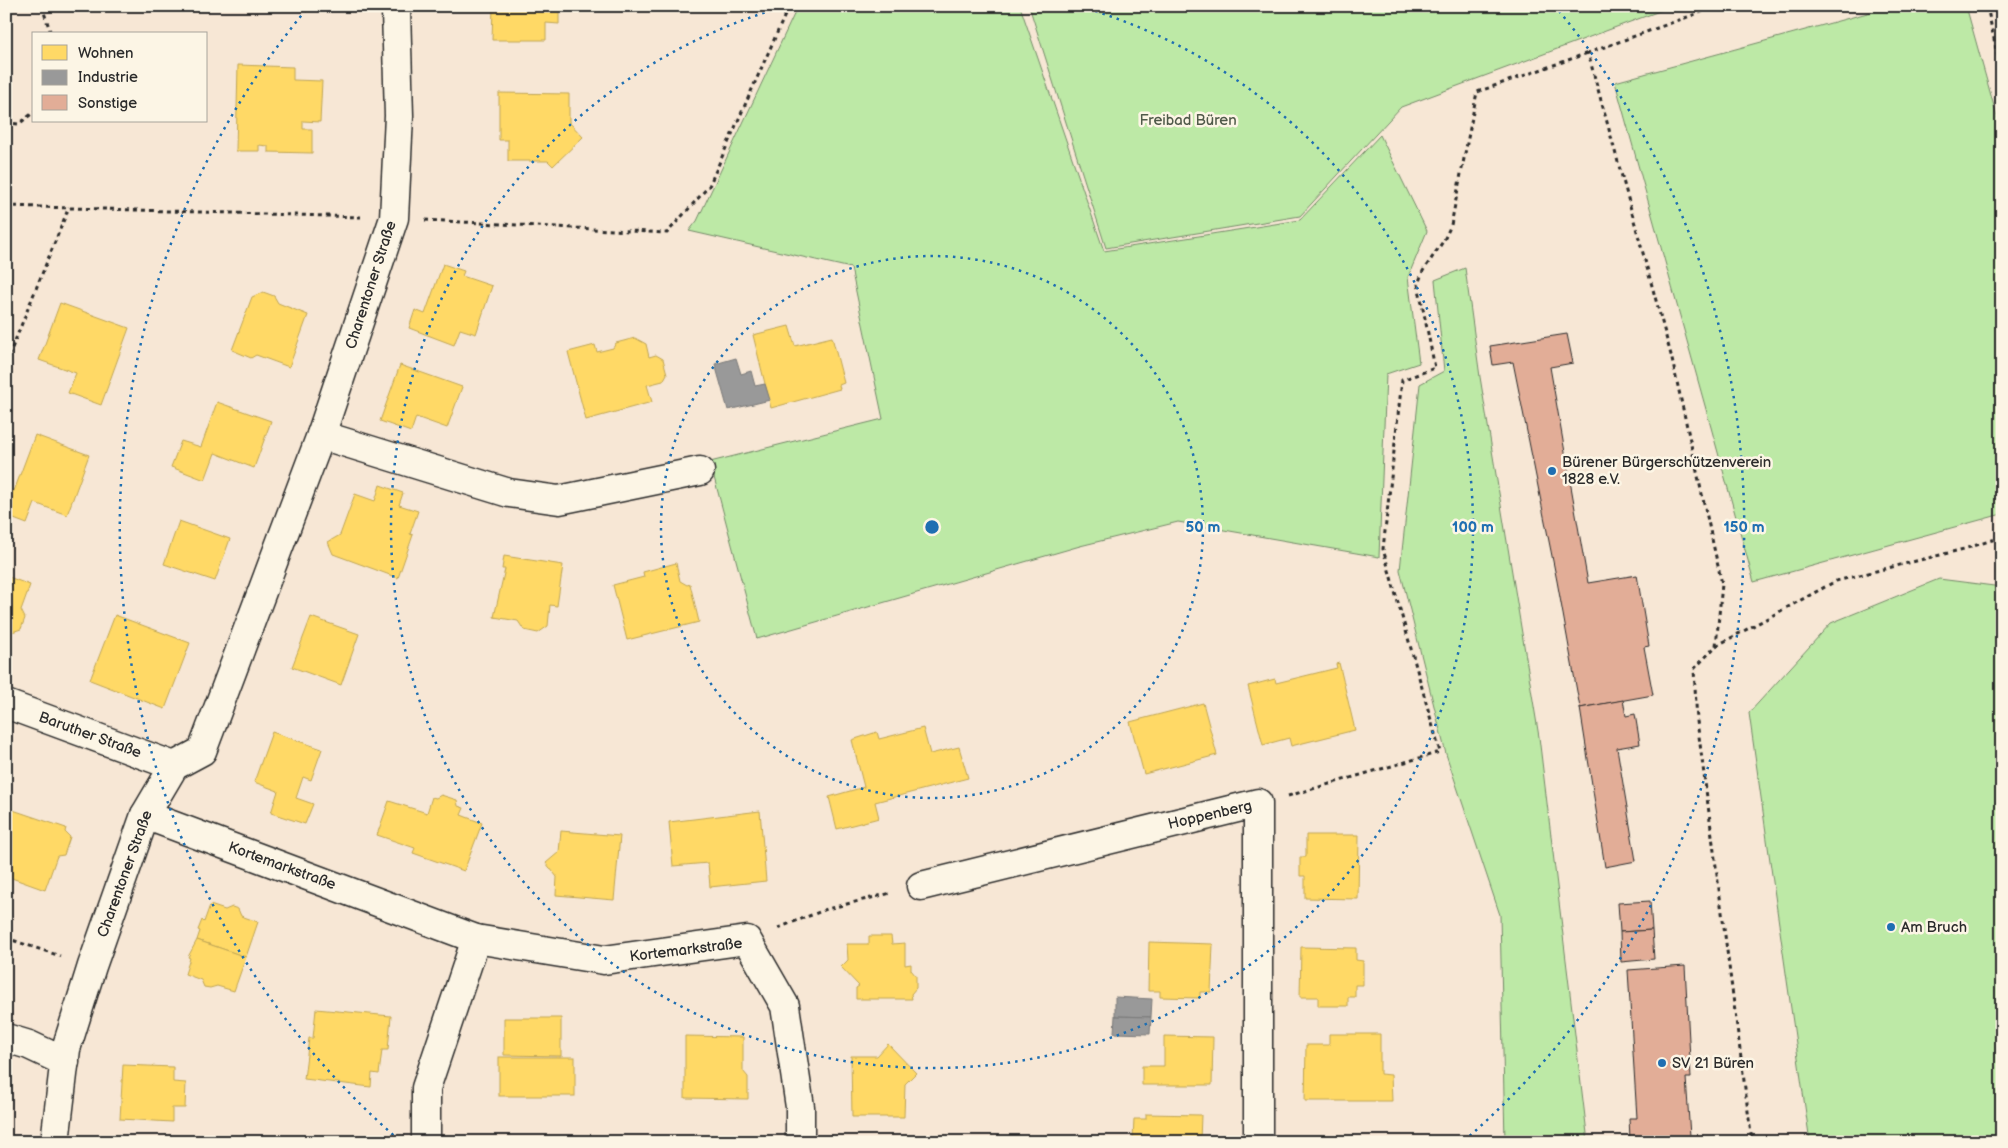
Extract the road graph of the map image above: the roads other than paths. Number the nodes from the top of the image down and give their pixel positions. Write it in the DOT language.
graph roads {
  1 [pos="396,10"];
  2 [pos="321,435"];
  3 [pos="700,471"];
  4 [pos="6,704"];
  5 [pos="174,766"];
  6 [pos="144,815"];
  7 [pos="921,886"];
  8 [pos="476,939"];
  9 [pos="6,1038"];
  10 [pos="65,1062"];
  11 [pos="55,1142"];
  12 [pos="426,1142"];
  13 [pos="800,1142"];
  14 [pos="1258,1142"];
  1 -- 2 [label="street, Charentoner Straße"];
  2 -- 3 [label="street"];
  2 -- 5 [label="street, Charentoner Straße"];
  4 -- 5 [label="street, Baruther Straße"];
  5 -- 6 [label="street, Charentoner Straße"];
  6 -- 8 [label="street, Kortemarkstraße"];
  6 -- 10 [label="street, Charentoner Straße"];
  7 -- 14 [label="street, Hoppenberg"];
  8 -- 12 [label="street"];
  8 -- 13 [label="street, Kortemarkstraße"];
  9 -- 10 [label="street"];
  10 -- 11 [label="street, Charentoner Straße"];
}
